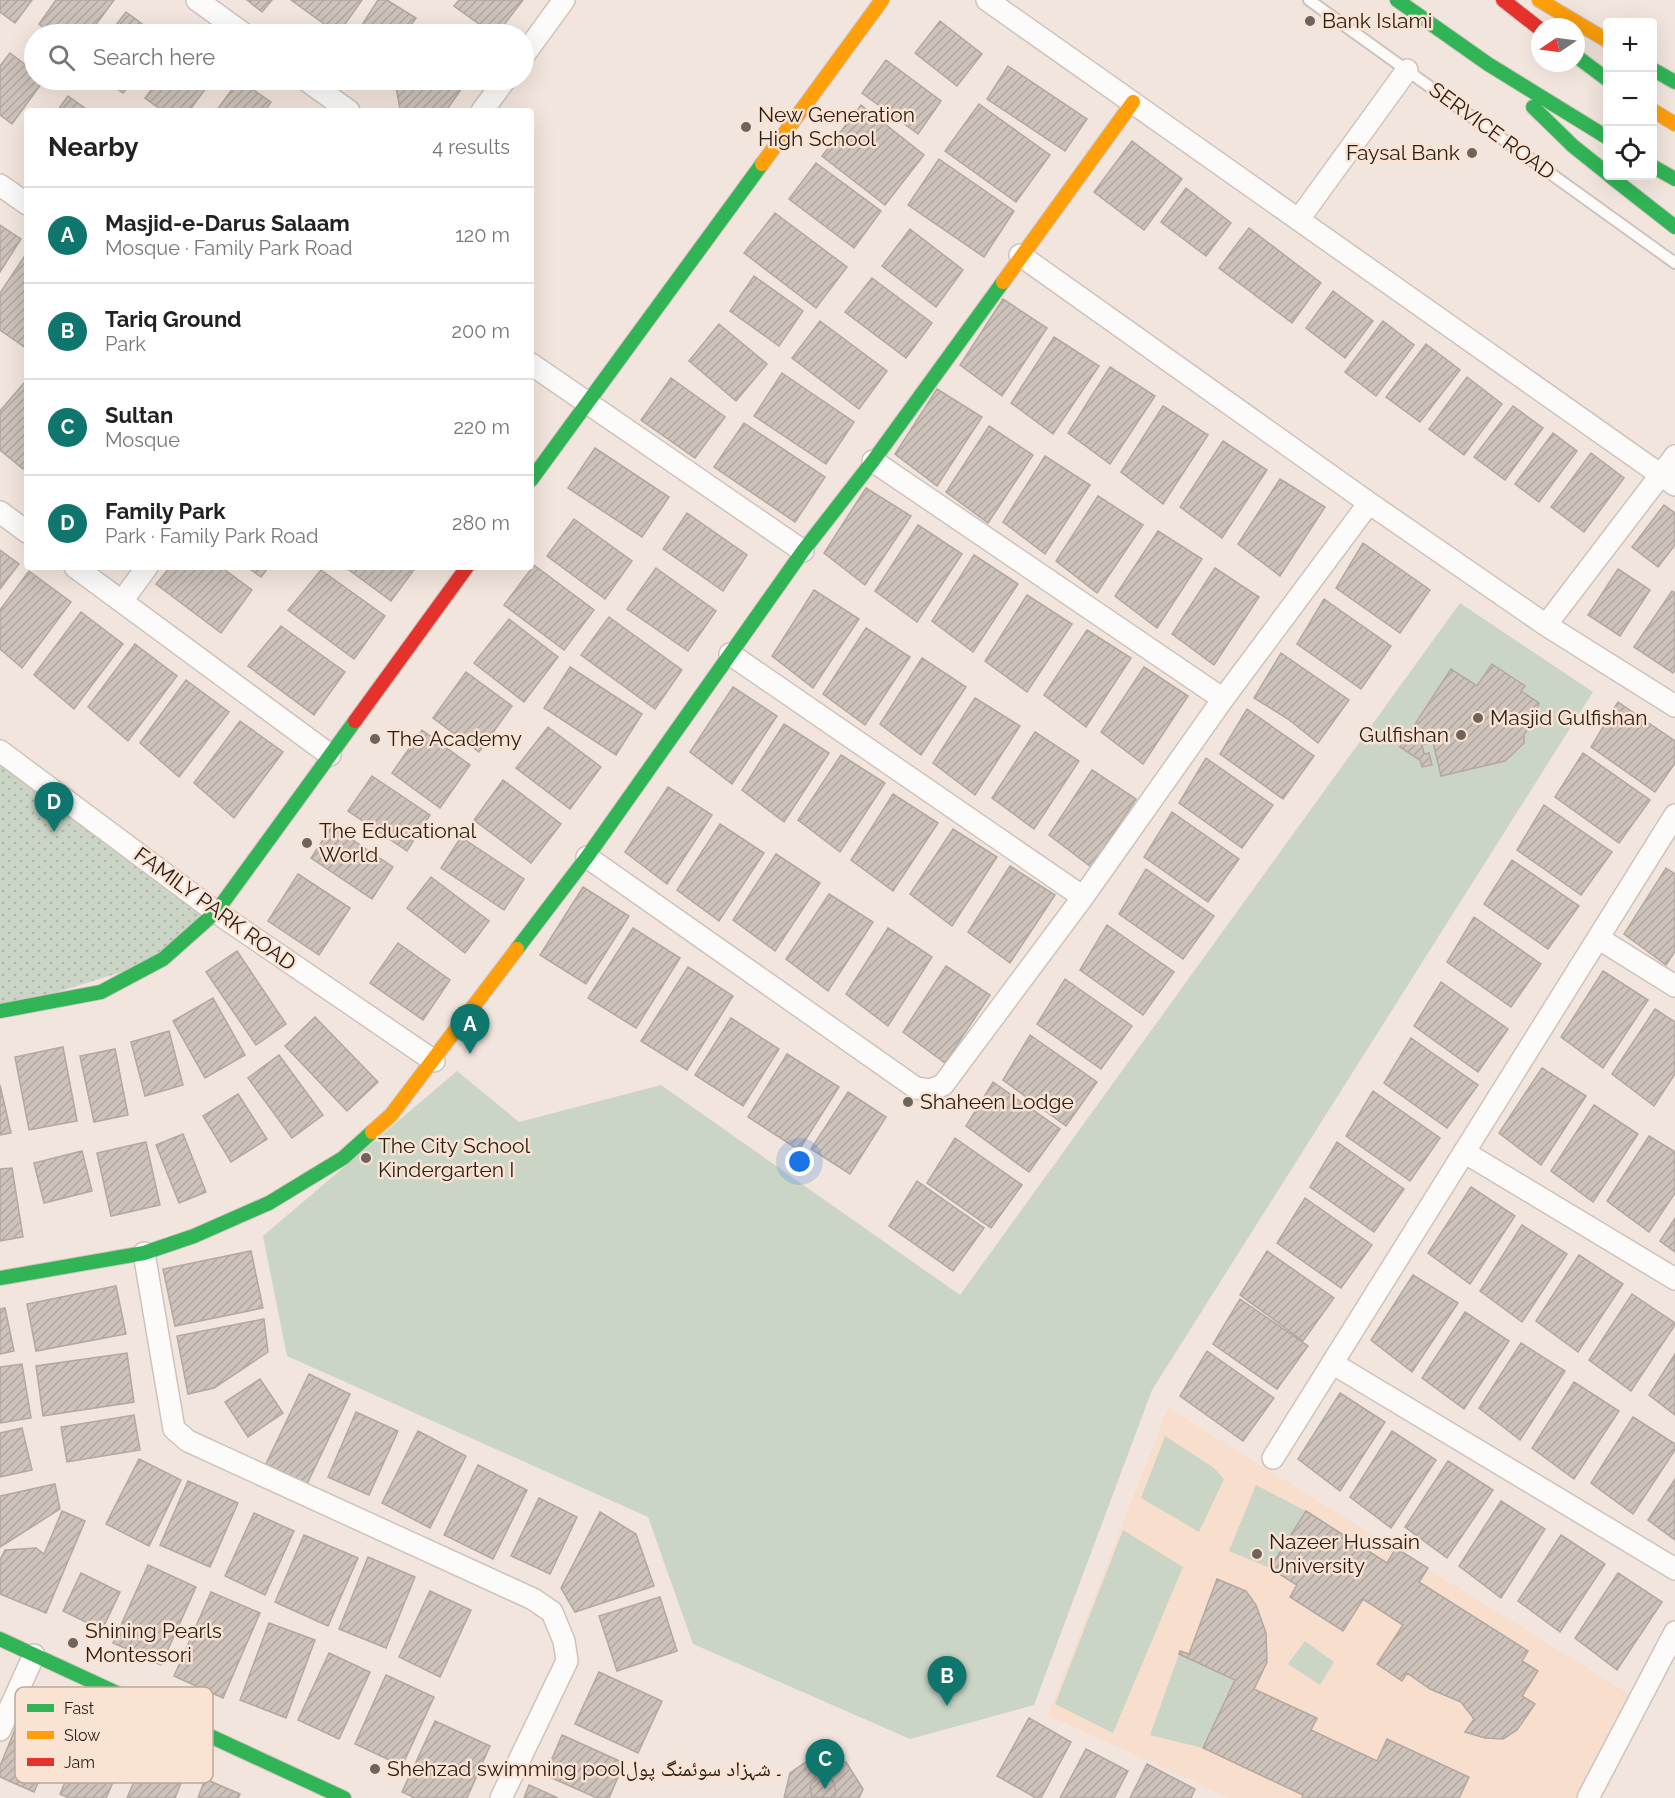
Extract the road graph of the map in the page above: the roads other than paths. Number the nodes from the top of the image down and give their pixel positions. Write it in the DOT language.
graph roads {
  1 [pos="197,0"];
  2 [pos="564,0"];
  3 [pos="882,0"];
  4 [pos="987,0"];
  5 [pos="1309,0"];
  6 [pos="1397,0"];
  7 [pos="1503,0"];
  8 [pos="1542,1"];
  9 [pos="1531,22"];
  10 [pos="230,24"];
  11 [pos="1603,38"];
  12 [pos="534,41"];
  13 [pos="1585,63"];
  14 [pos="1488,64"];
  15 [pos="1407,70"];
  16 [pos="1657,71"];
  17 [pos="1603,76"];
  18 [pos="1675,82"];
  19 [pos="320,90"];
  20 [pos="498,90"];
  21 [pos="1132,102"];
  22 [pos="345,108"];
  23 [pos="484,108"];
  24 [pos="1657,113"];
  25 [pos="1675,124"];
  26 [pos="1603,135"];
  27 [pos="1657,168"];
  28 [pos="1603,170"];
  29 [pos="1675,179"];
  30 [pos="1615,180"];
  31 [pos="0,185"];
  32 [pos="24,202"];
  33 [pos="1299,219"];
  34 [pos="1675,227"];
  35 [pos="1020,255"];
  36 [pos="1675,263"];
  37 [pos="534,366"];
  38 [pos="587,403"];
  39 [pos="1675,456"];
  40 [pos="873,461"];
  41 [pos="534,476"];
  42 [pos="1667,480"];
  43 [pos="1369,503"];
  44 [pos="0,512"];
  45 [pos="24,530"];
  46 [pos="803,551"];
  47 [pos="79,570"];
  48 [pos="145,570"];
  49 [pos="465,570"];
  50 [pos="122,601"];
  51 [pos="1546,625"];
  52 [pos="730,654"];
  53 [pos="1223,699"];
  54 [pos="1675,706"];
  55 [pos="0,751"];
  56 [pos="330,754"];
  57 [pos="1675,815"];
  58 [pos="588,857"];
  59 [pos="1083,897"];
  60 [pos="216,912"];
  61 [pos="1598,938"];
  62 [pos="1675,986"];
  63 [pos="0,1011"];
  64 [pos="434,1061"];
  65 [pos="1464,1152"];
  66 [pos="144,1254"];
  67 [pos="0,1278"];
  68 [pos="1675,1279"];
  69 [pos="1332,1363"];
  70 [pos="1273,1458"];
  71 [pos="1675,1569"];
  72 [pos="1675,1632"];
  73 [pos="0,1639"];
  74 [pos="34,1655"];
  75 [pos="19,1687"];
  76 [pos="103,1687"];
  77 [pos="15,1697"];
  78 [pos="0,1730"];
  79 [pos="213,1738"];
  80 [pos="344,1798"];
  81 [pos="501,1798"];
  82 [pos="1588,1798"];
  1 -- 10 [label="street"];
  2 -- 12 [label="street"];
  3 -- 38 [label="main road"];
  4 -- 21 [label="street"];
  5 -- 15 [label="lane, SERVICE ROAD"];
  6 -- 14 [label="main road"];
  7 -- 9 [label="main road"];
  8 -- 11 [label="main road"];
  13 -- 17 [label="main road"];
  14 -- 26 [label="main road"];
  14 -- 28 [label="main road"];
  15 -- 33 [label="street"];
  15 -- 36 [label="lane, SERVICE ROAD"];
  16 -- 18 [label="main road"];
  19 -- 22 [label="street"];
  20 -- 23 [label="street"];
  21 -- 33 [label="street"];
  21 -- 35 [label="main road"];
  24 -- 25 [label="main road"];
  27 -- 29 [label="main road"];
  30 -- 34 [label="main road"];
  31 -- 32 [label="street"];
  33 -- 42 [label="street"];
  35 -- 40 [label="main road"];
  35 -- 43 [label="street"];
  37 -- 38 [label="street"];
  38 -- 41 [label="main road"];
  38 -- 46 [label="street"];
  39 -- 42 [label="street"];
  40 -- 46 [label="main road"];
  40 -- 53 [label="street"];
  42 -- 51 [label="street"];
  43 -- 51 [label="street"];
  43 -- 53 [label="street"];
  44 -- 45 [label="street"];
  46 -- 52 [label="main road"];
  47 -- 50 [label="street"];
  48 -- 50 [label="street"];
  49 -- 56 [label="main road"];
  50 -- 56 [label="street"];
  51 -- 54 [label="street"];
  52 -- 58 [label="main road"];
  52 -- 59 [label="street"];
  53 -- 59 [label="street"];
  55 -- 60 [label="street, FAMILY PARK ROAD"];
  56 -- 60 [label="main road"];
  57 -- 61 [label="street"];
  58 -- 59 [label="street"];
  58 -- 64 [label="main road"];
  60 -- 63 [label="main road"];
  60 -- 64 [label="street, FAMILY PARK ROAD"];
  61 -- 62 [label="street"];
  61 -- 65 [label="street"];
  64 -- 66 [label="main road"];
  65 -- 68 [label="street"];
  65 -- 69 [label="street"];
  66 -- 67 [label="main road"];
  66 -- 81 [label="street"];
  69 -- 70 [label="street"];
  69 -- 71 [label="street"];
  72 -- 82 [label="street"];
  73 -- 74 [label="main road"];
  74 -- 75 [label="street"];
  74 -- 76 [label="main road"];
  77 -- 78 [label="street"];
  79 -- 80 [label="main road"];
}
